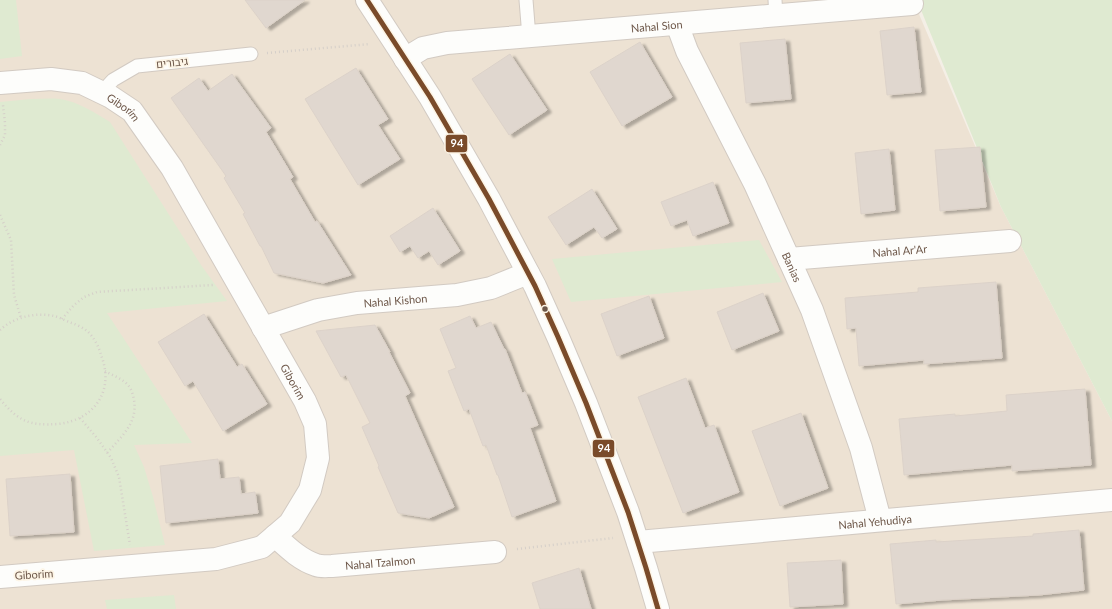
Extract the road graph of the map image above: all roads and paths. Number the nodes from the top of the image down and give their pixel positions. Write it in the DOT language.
graph roads {
  1 [pos="367,0"];
  2 [pos="526,0"];
  3 [pos="912,4"];
  4 [pos="776,8"];
  5 [pos="677,24"];
  6 [pos="529,36"];
  7 [pos="400,50"];
  8 [pos="251,54"];
  9 [pos="1,92"];
  10 [pos="101,93"];
  11 [pos="0,145"];
  12 [pos="0,215"];
  13 [pos="1010,241"];
  14 [pos="789,259"];
  15 [pos="528,273"];
  16 [pos="238,284"];
  17 [pos="21,318"];
  18 [pos="62,319"];
  19 [pos="263,328"];
  20 [pos="0,330"];
  21 [pos="105,371"];
  22 [pos="0,399"];
  23 [pos="80,418"];
  24 [pos="107,453"];
  25 [pos="1112,500"];
  26 [pos="880,520"];
  27 [pos="275,536"];
  28 [pos="637,539"];
  29 [pos="495,552"];
  30 [pos="133,566"];
  31 [pos="0,577"];
  32 [pos="658,609"];
  1 -- 7 [label="street"];
  2 -- 6 [label="lane"];
  3 -- 4 [label="street, Nahal Sion"];
  4 -- 5 [label="street, Nahal Sion"];
  5 -- 6 [label="street, Nahal Sion"];
  5 -- 14 [label="street, Banias"];
  6 -- 7 [label="street, Nahal Sion"];
  7 -- 8 [label="path"];
  7 -- 15 [label="street"];
  8 -- 10 [label="lane, גיבורים"];
  9 -- 10 [label="street, Giborim"];
  9 -- 11 [label="path"];
  10 -- 16 [label="street, Giborim"];
  12 -- 17 [label="path"];
  13 -- 14 [label="street, Nahal Ar'Ar"];
  14 -- 26 [label="street, Banias"];
  15 -- 19 [label="street, Nahal Kishon"];
  15 -- 28 [label="street"];
  16 -- 18 [label="path"];
  16 -- 19 [label="street, Giborim"];
  17 -- 18 [label="path"];
  17 -- 20 [label="path"];
  18 -- 21 [label="path"];
  19 -- 27 [label="street, Giborim"];
  21 -- 23 [label="path"];
  21 -- 24 [label="path"];
  22 -- 23 [label="path"];
  23 -- 24 [label="path"];
  24 -- 30 [label="path"];
  25 -- 26 [label="street, Nahal Yehudiya"];
  26 -- 28 [label="street, Nahal Yehudiya"];
  27 -- 29 [label="street, Nahal Tzalmon"];
  27 -- 30 [label="street, Giborim"];
  28 -- 29 [label="path"];
  28 -- 32 [label="street"];
  30 -- 31 [label="street, Giborim"];
}
